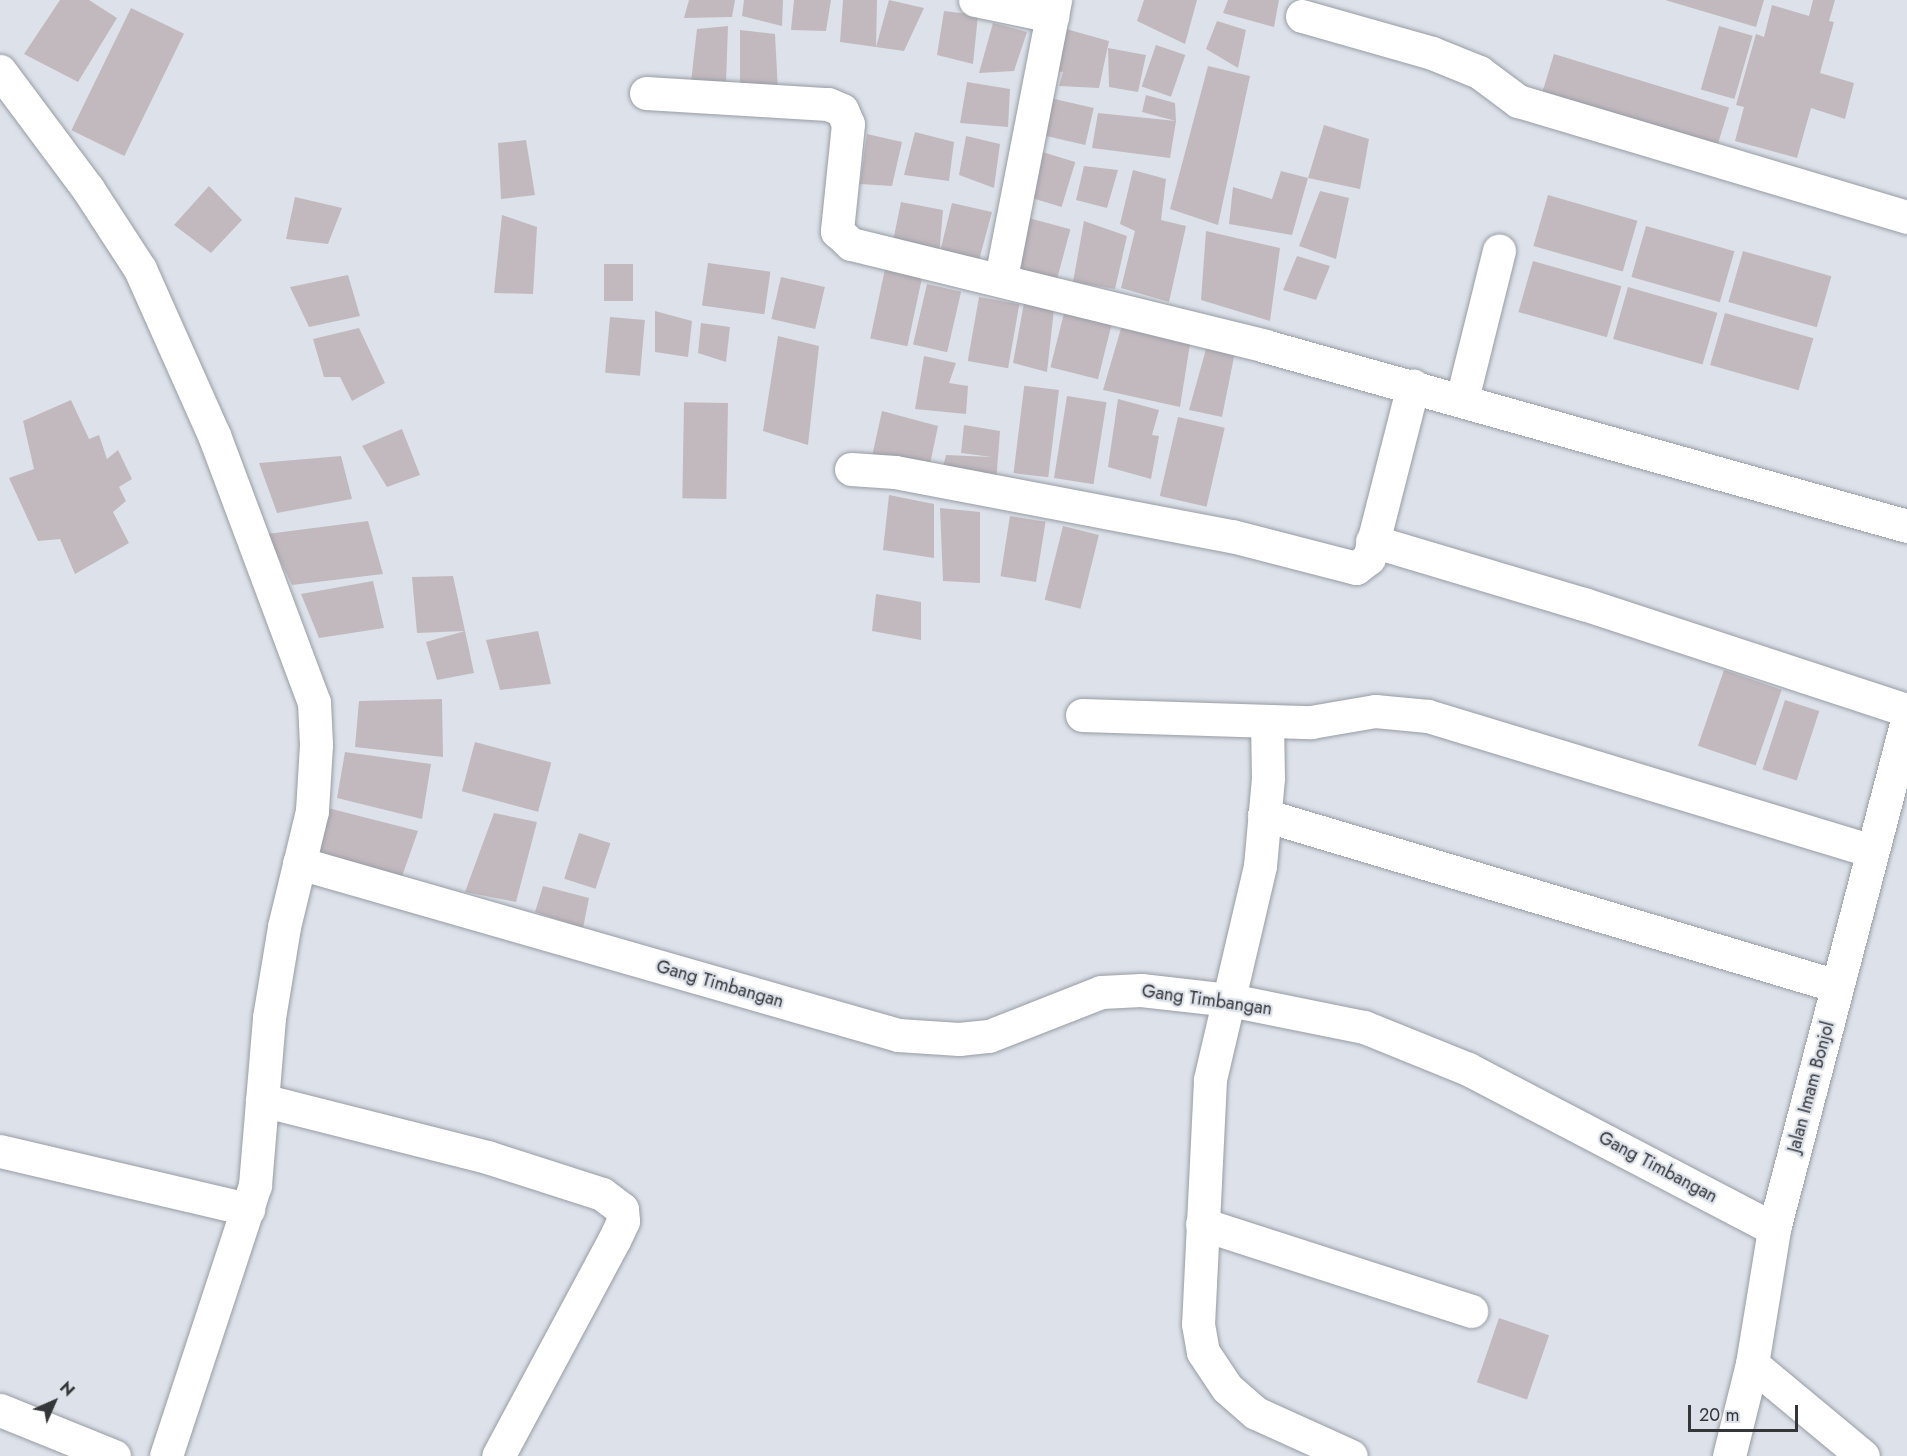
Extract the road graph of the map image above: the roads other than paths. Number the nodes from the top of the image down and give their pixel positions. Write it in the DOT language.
graph roads {
  1 [pos="975,0"];
  2 [pos="1053,8"];
  3 [pos="1302,16"];
  4 [pos="0,71"];
  5 [pos="646,93"];
  6 [pos="1907,218"];
  7 [pos="1499,251"];
  8 [pos="1001,278"];
  9 [pos="1413,386"];
  10 [pos="1462,399"];
  11 [pos="851,469"];
  12 [pos="1907,526"];
  13 [pos="1372,541"];
  14 [pos="1907,710"];
  15 [pos="1082,715"];
  16 [pos="1907,720"];
  17 [pos="1267,721"];
  18 [pos="1264,815"];
  19 [pos="1872,851"];
  20 [pos="299,863"];
  21 [pos="1838,986"];
  22 [pos="1230,1000"];
  23 [pos="262,1100"];
  24 [pos="0,1152"];
  25 [pos="248,1209"];
  26 [pos="1202,1224"];
  27 [pos="1774,1229"];
  28 [pos="1471,1311"];
  29 [pos="1752,1364"];
  30 [pos="0,1410"];
  31 [pos="114,1456"];
  32 [pos="166,1456"];
  33 [pos="498,1456"];
  34 [pos="1351,1456"];
  35 [pos="1729,1456"];
  36 [pos="1863,1456"];
  1 -- 2 [label="main road"];
  2 -- 8 [label="main road"];
  3 -- 6 [label="main road"];
  4 -- 20 [label="main road"];
  5 -- 8 [label="main road"];
  7 -- 10 [label="main road"];
  8 -- 9 [label="main road"];
  9 -- 10 [label="main road"];
  9 -- 13 [label="main road"];
  10 -- 12 [label="main road"];
  11 -- 13 [label="main road"];
  13 -- 14 [label="main road"];
  15 -- 17 [label="main road"];
  16 -- 19 [label="main road, Jalan Imam Bonjol"];
  17 -- 18 [label="main road"];
  17 -- 19 [label="main road"];
  18 -- 21 [label="main road"];
  18 -- 22 [label="main road"];
  19 -- 21 [label="main road, Jalan Imam Bonjol"];
  20 -- 22 [label="main road, Gang Timbangan"];
  20 -- 23 [label="main road"];
  21 -- 27 [label="main road, Jalan Imam Bonjol"];
  22 -- 26 [label="main road"];
  22 -- 27 [label="main road, Gang Timbangan"];
  23 -- 25 [label="main road"];
  23 -- 33 [label="main road"];
  24 -- 25 [label="main road"];
  25 -- 32 [label="main road"];
  26 -- 28 [label="main road"];
  26 -- 34 [label="main road"];
  27 -- 29 [label="main road, Jalan Imam Bonjol"];
  29 -- 35 [label="main road, Jalan Imam Bonjol"];
  29 -- 36 [label="main road"];
  30 -- 31 [label="main road"];
}
